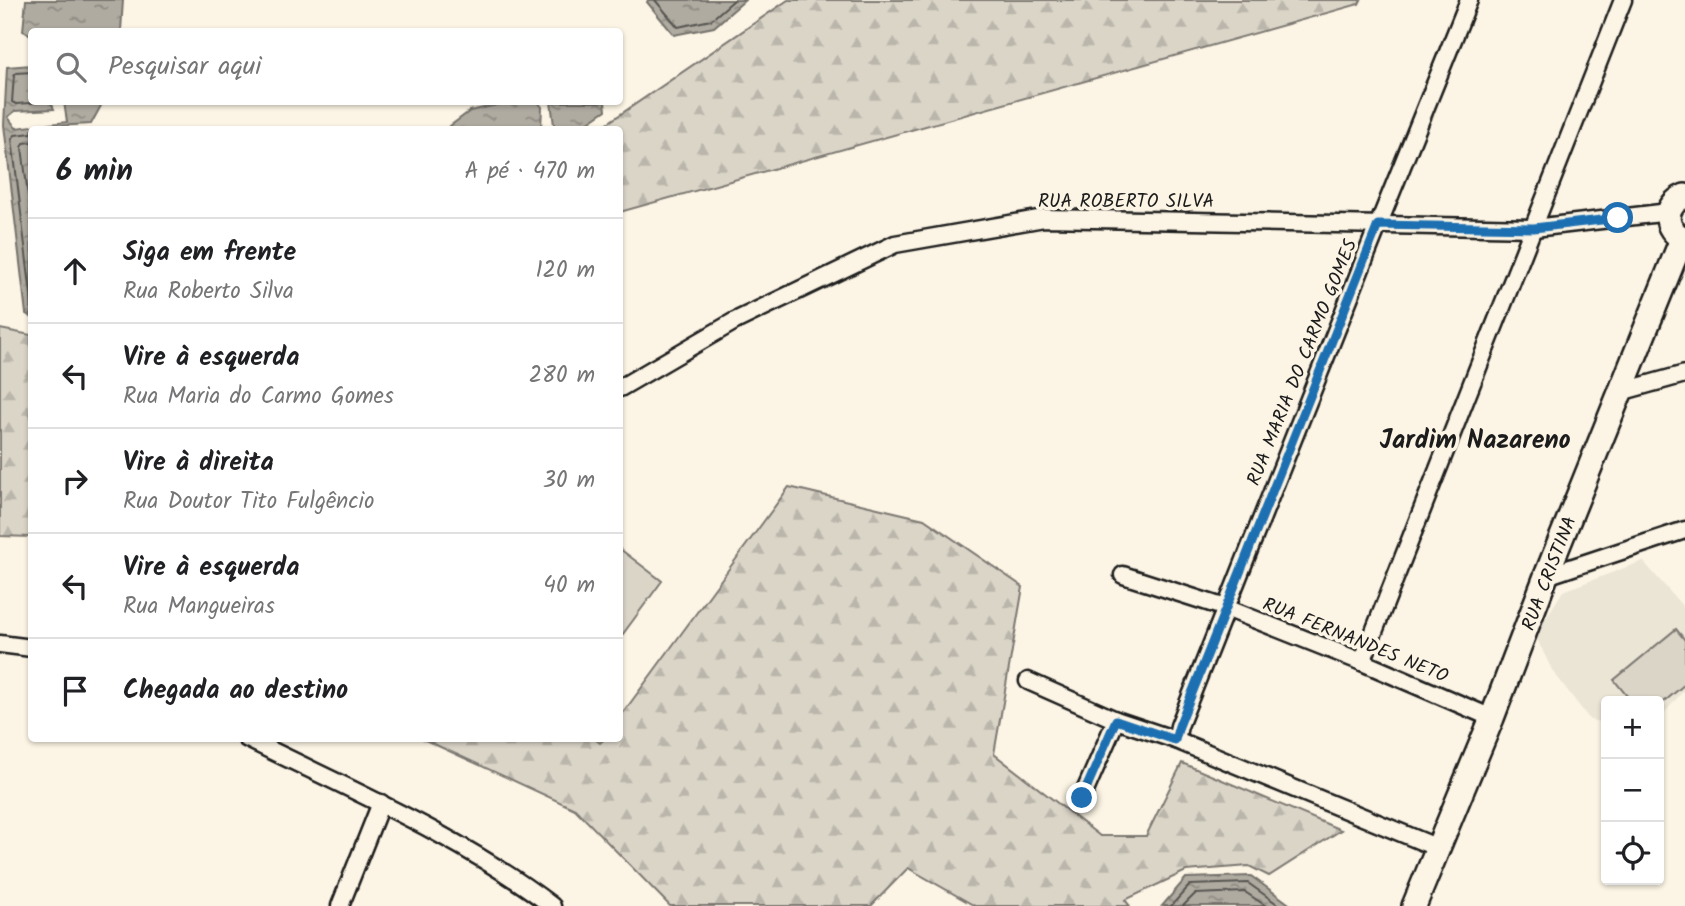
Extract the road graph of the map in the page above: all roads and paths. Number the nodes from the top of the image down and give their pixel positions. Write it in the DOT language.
graph roads {
  1 [pos="1469,0"];
  2 [pos="1623,0"];
  3 [pos="1685,195"];
  4 [pos="1669,212"];
  5 [pos="1378,225"];
  6 [pos="1534,228"];
  7 [pos="1684,239"];
  8 [pos="1685,374"];
  9 [pos="623,386"];
  10 [pos="1620,392"];
  11 [pos="1685,530"];
  12 [pos="1124,575"];
  13 [pos="1546,576"];
  14 [pos="1226,608"];
  15 [pos="0,644"];
  16 [pos="28,647"];
  17 [pos="1362,662"];
  18 [pos="1028,681"];
  19 [pos="1492,719"];
  20 [pos="1116,720"];
  21 [pos="1175,740"];
  22 [pos="254,742"];
  23 [pos="1082,798"];
  24 [pos="381,803"];
  25 [pos="1438,848"];
  26 [pos="340,906"];
  27 [pos="552,906"];
  28 [pos="1414,906"];
  1 -- 5 [label="street, RUA MARIA DO CARMO GOMES"];
  2 -- 6 [label="street"];
  3 -- 4 [label="main road"];
  4 -- 6 [label="street, RUA ROBERTO SILVA"];
  4 -- 7 [label="main road"];
  5 -- 6 [label="street, RUA ROBERTO SILVA"];
  5 -- 9 [label="street, RUA ROBERTO SILVA"];
  5 -- 14 [label="street, RUA MARIA DO CARMO GOMES"];
  6 -- 17 [label="street"];
  7 -- 10 [label="main road, RUA CRISTINA"];
  8 -- 10 [label="street"];
  10 -- 13 [label="main road, RUA CRISTINA"];
  11 -- 13 [label="street"];
  12 -- 14 [label="street, RUA FERNANDES NETO"];
  13 -- 19 [label="main road, RUA CRISTINA"];
  14 -- 17 [label="street, RUA FERNANDES NETO"];
  14 -- 21 [label="street, RUA MARIA DO CARMO GOMES"];
  15 -- 16 [label="street"];
  17 -- 19 [label="street, RUA FERNANDES NETO"];
  18 -- 20 [label="street"];
  19 -- 25 [label="main road, RUA CRISTINA"];
  20 -- 21 [label="street"];
  20 -- 23 [label="street"];
  21 -- 25 [label="street"];
  22 -- 24 [label="street"];
  24 -- 26 [label="street"];
  24 -- 27 [label="street"];
  25 -- 28 [label="main road, RUA CRISTINA"];
}
